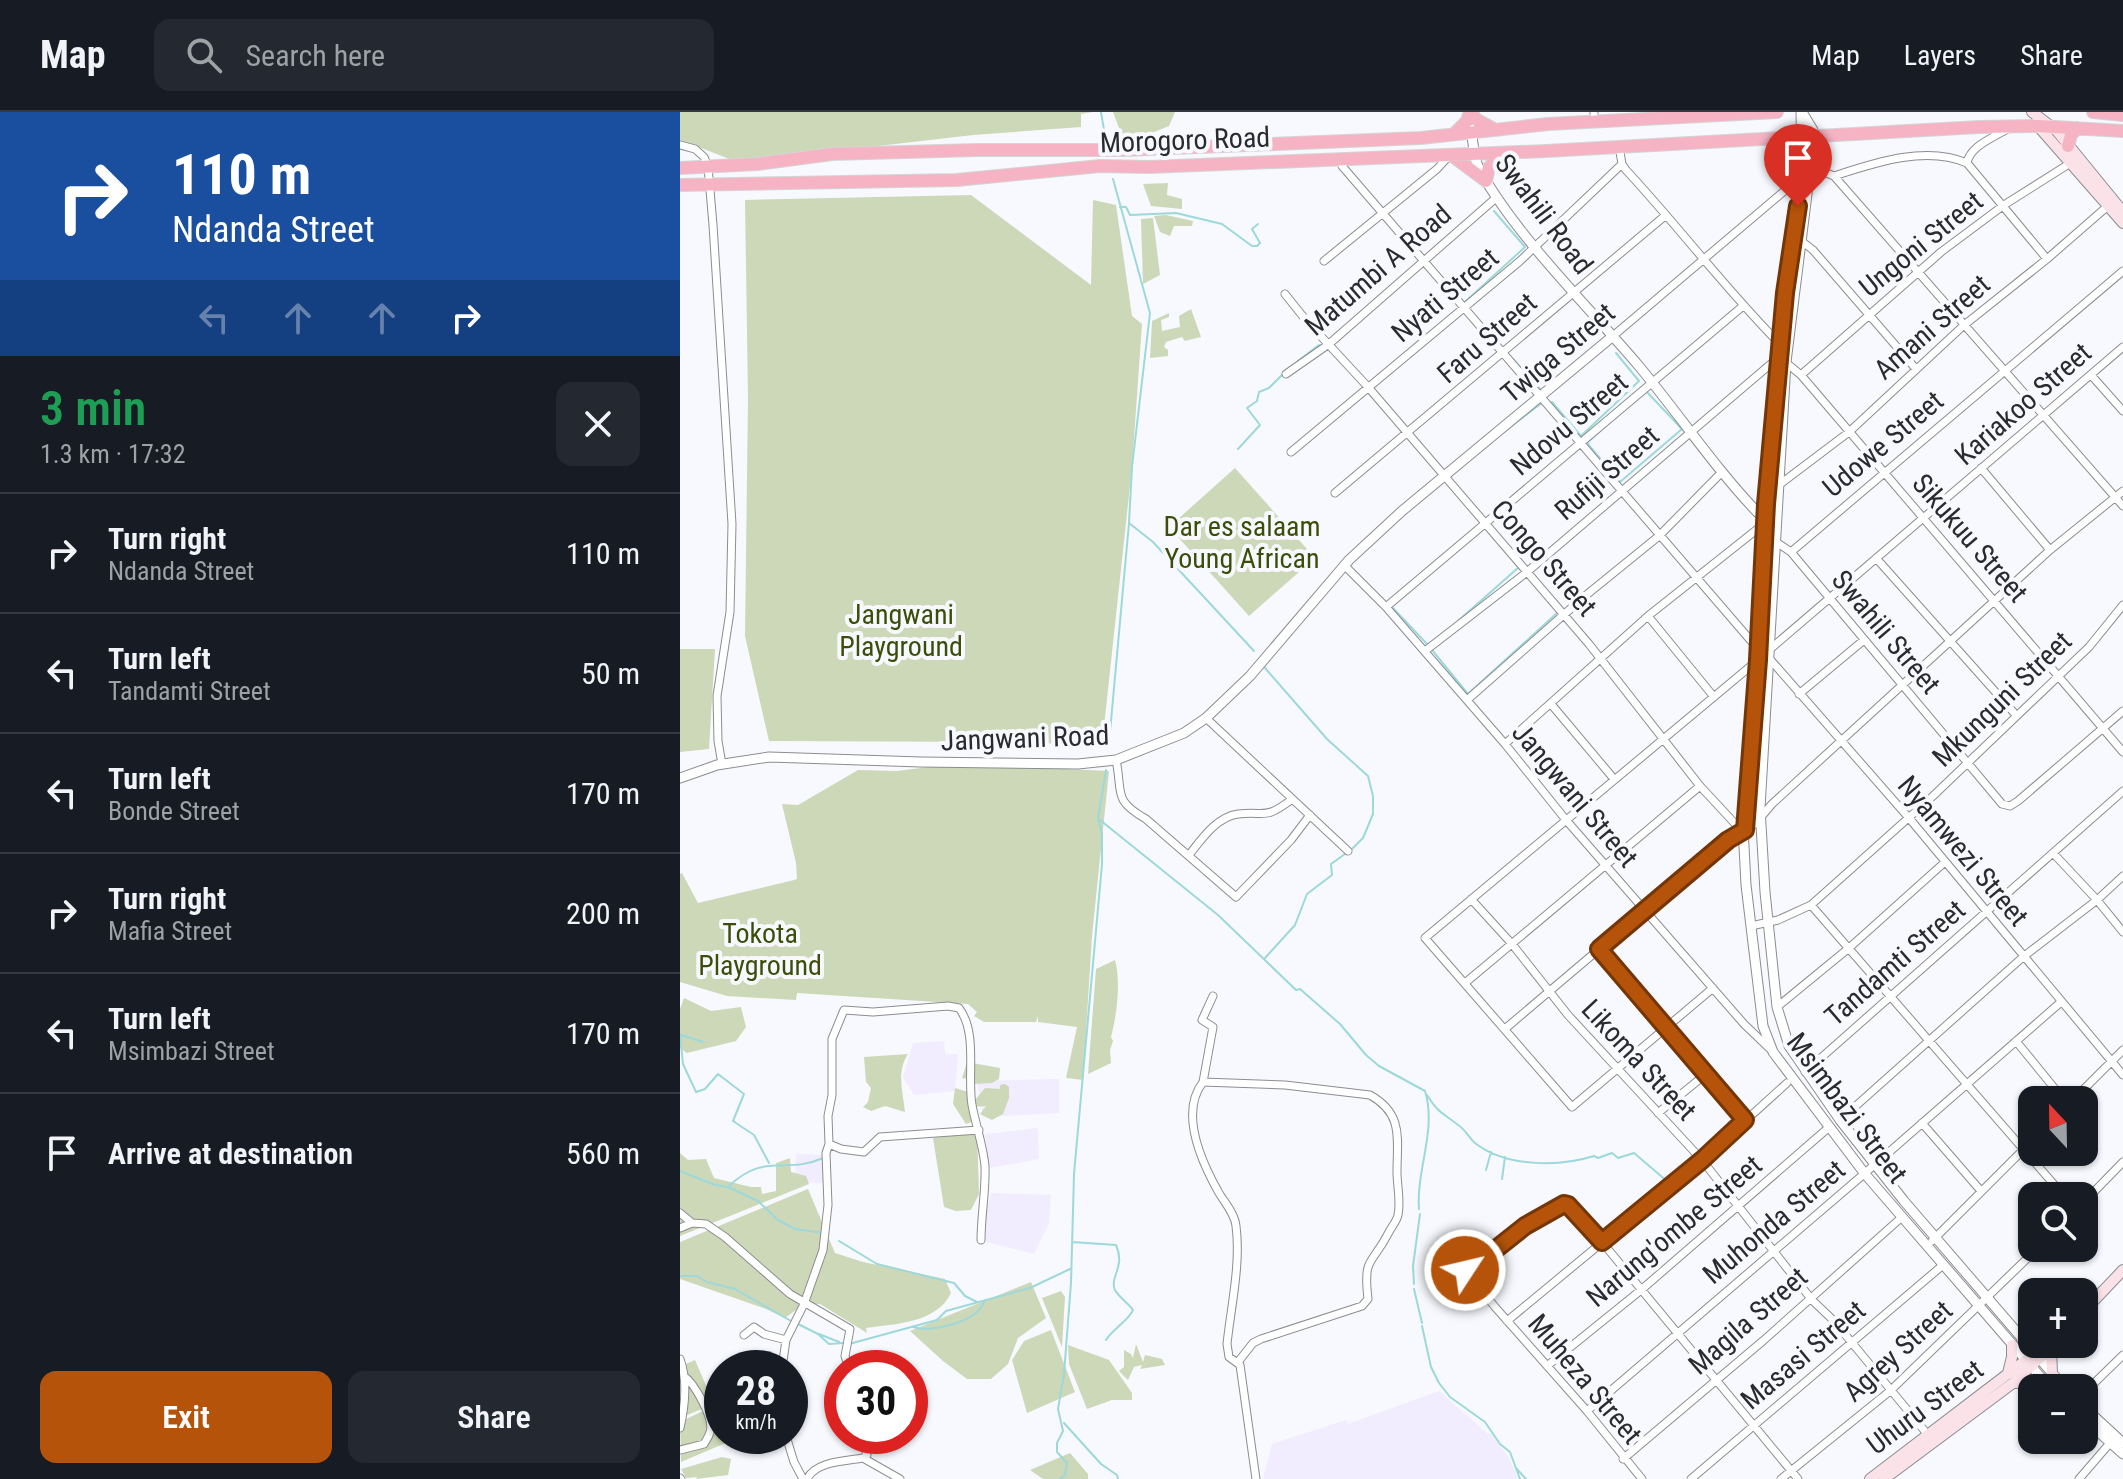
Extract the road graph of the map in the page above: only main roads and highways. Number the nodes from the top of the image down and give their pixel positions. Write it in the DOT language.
graph roads {
  1 [pos="1470,112"];
  2 [pos="1777,112"];
  3 [pos="2032,112"];
  4 [pos="2093,112"];
  5 [pos="2123,115"];
  6 [pos="2044,126"];
  7 [pos="1492,128"];
  8 [pos="2077,128"];
  9 [pos="2123,131"];
  10 [pos="1454,134"];
  11 [pos="2068,146"];
  12 [pos="1514,152"];
  13 [pos="1450,155"];
  14 [pos="2074,161"];
  15 [pos="680,168"];
  16 [pos="680,185"];
  17 [pos="2111,204"];
  18 [pos="2123,212"];
  19 [pos="2123,223"];
  20 [pos="2123,1270"];
  21 [pos="2098,1296"];
  22 [pos="2012,1345"];
  23 [pos="2036,1358"];
  24 [pos="2050,1358"];
  25 [pos="2052,1373"];
  26 [pos="2010,1379"];
  27 [pos="2018,1380"];
  28 [pos="1870,1479"];
  29 [pos="1884,1479"];
  1 -- 7 [label="highway"];
  1 -- 10 [label="highway"];
  2 -- 7 [label="highway, Morogoro Road"];
  3 -- 6 [label="main road"];
  4 -- 5 [label="highway"];
  6 -- 8 [label="highway, Morogoro Road"];
  6 -- 11 [label="main road"];
  6 -- 12 [label="highway, Morogoro Road"];
  6 -- 14 [label="main road"];
  7 -- 10 [label="highway, Morogoro Road"];
  8 -- 9 [label="highway, Morogoro Road"];
  8 -- 11 [label="highway"];
  10 -- 15 [label="highway, Morogoro Road"];
  11 -- 14 [label="main road"];
  12 -- 13 [label="highway, Morogoro Road"];
  12 -- 13 [label="highway"];
  13 -- 16 [label="highway, Morogoro Road"];
  14 -- 17 [label="main road"];
  17 -- 18 [label="main road"];
  17 -- 19 [label="main road"];
  20 -- 21 [label="main road"];
  22 -- 26 [label="main road"];
  23 -- 26 [label="main road, Uhuru Street"];
  24 -- 25 [label="main road"];
  26 -- 27 [label="main road"];
  26 -- 28 [label="main road, Uhuru Street"];
  26 -- 29 [label="main road, Uhuru Street"];
}
